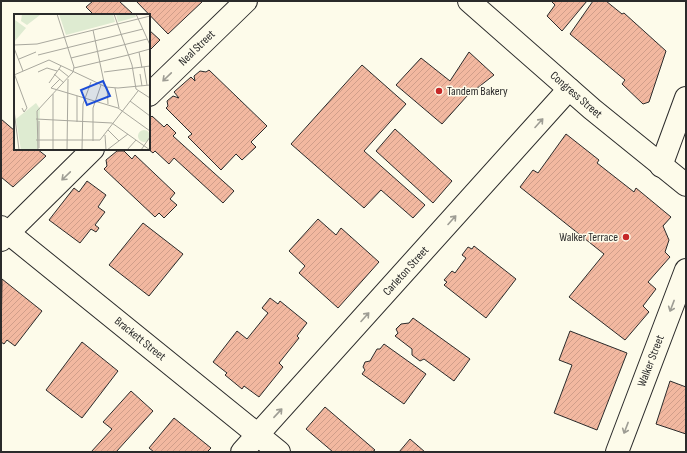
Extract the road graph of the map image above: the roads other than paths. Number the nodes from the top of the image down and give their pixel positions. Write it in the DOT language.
graph roads {
  1 [pos="246,1"];
  2 [pos="469,1"];
  3 [pos="569,89"];
  4 [pos="150,94"];
  5 [pos="686,98"];
  6 [pos="92,150"];
  7 [pos="660,166"];
  8 [pos="686,185"];
  9 [pos="3,233"];
  10 [pos="686,270"];
  11 [pos="258,435"];
  12 [pos="242,452"];
  13 [pos="279,452"];
  14 [pos="617,452"];
  1 -- 4 [label="street, Neal Street, one-way"];
  2 -- 3 [label="street, Congress Street"];
  3 -- 7 [label="street, Congress Street"];
  11 -- 3 [label="street, Carleton Street, one-way"];
  5 -- 7 [label="street"];
  6 -- 9 [label="street, one-way"];
  7 -- 8 [label="street, Congress Street"];
  9 -- 11 [label="street, Brackett Street"];
  10 -- 14 [label="street, Walker Street, one-way"];
  11 -- 12 [label="street, Carleton Street"];
  11 -- 13 [label="street, Brackett Street"];
}
